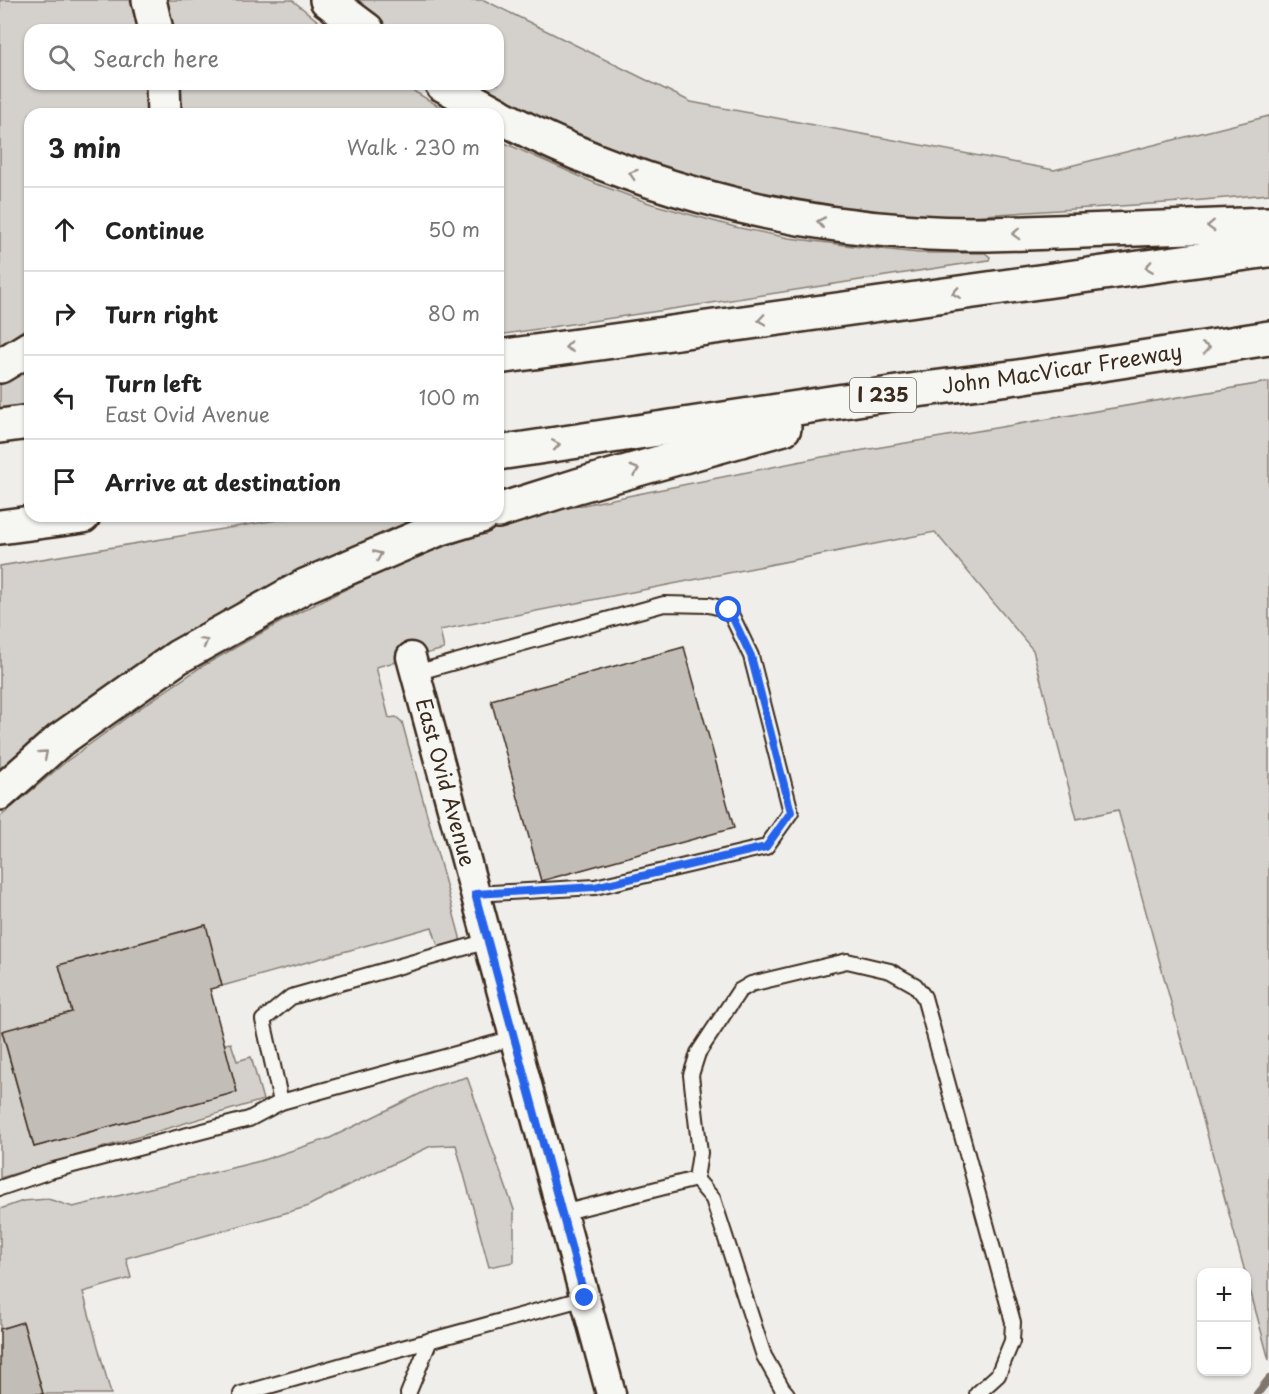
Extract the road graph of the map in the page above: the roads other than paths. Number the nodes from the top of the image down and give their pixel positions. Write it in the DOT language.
graph roads {
  1 [pos="148,0"];
  2 [pos="327,0"];
  3 [pos="154,24"];
  4 [pos="359,24"];
  5 [pos="164,90"];
  6 [pos="453,90"];
  7 [pos="164,108"];
  8 [pos="486,108"];
  9 [pos="504,118"];
  10 [pos="1269,224"];
  11 [pos="1269,250"];
  12 [pos="1269,338"];
  13 [pos="24,352"];
  14 [pos="504,356"];
  15 [pos="0,366"];
  16 [pos="917,390"];
  17 [pos="24,423"];
  18 [pos="0,426"];
  19 [pos="504,452"];
  20 [pos="504,509"];
  21 [pos="38,522"];
  22 [pos="461,522"];
  23 [pos="0,527"];
  24 [pos="413,665"];
  25 [pos="0,793"];
  26 [pos="475,894"];
  27 [pos="488,941"];
  28 [pos="514,1038"];
  29 [pos="281,1102"];
  30 [pos="696,1179"];
  31 [pos="0,1188"];
  32 [pos="562,1213"];
  33 [pos="585,1298"];
  34 [pos="430,1340"];
  35 [pos="241,1394"];
  36 [pos="408,1394"];
  37 [pos="611,1394"];
  38 [pos="788,1394"];
  39 [pos="977,1394"];
  1 -- 3 [label="highway"];
  2 -- 4 [label="highway"];
  5 -- 7 [label="highway"];
  6 -- 8 [label="highway"];
  10 -- 9 [label="highway, one-way"];
  11 -- 14 [label="highway, one-way"];
  16 -- 12 [label="highway, John MacVicar Freeway / I 235, one-way"];
  13 -- 15 [label="highway"];
  19 -- 16 [label="highway, John MacVicar Freeway / I 235, one-way"];
  20 -- 16 [label="highway, one-way"];
  17 -- 18 [label="highway"];
  21 -- 23 [label="highway"];
  25 -- 22 [label="highway, one-way"];
  24 -- 26 [label="street, East Ovid Avenue"];
  24 -- 26 [label="lane"];
  26 -- 27 [label="street, East Ovid Avenue"];
  27 -- 28 [label="street, East Ovid Avenue"];
  27 -- 29 [label="lane"];
  28 -- 29 [label="lane"];
  28 -- 32 [label="street, East Ovid Avenue"];
  29 -- 31 [label="lane"];
  30 -- 32 [label="lane"];
  30 -- 38 [label="lane"];
  30 -- 39 [label="lane"];
  32 -- 33 [label="street, East Ovid Avenue"];
  33 -- 34 [label="lane"];
  33 -- 37 [label="street, East Ovid Avenue"];
  34 -- 35 [label="lane"];
  34 -- 36 [label="lane"];
}
